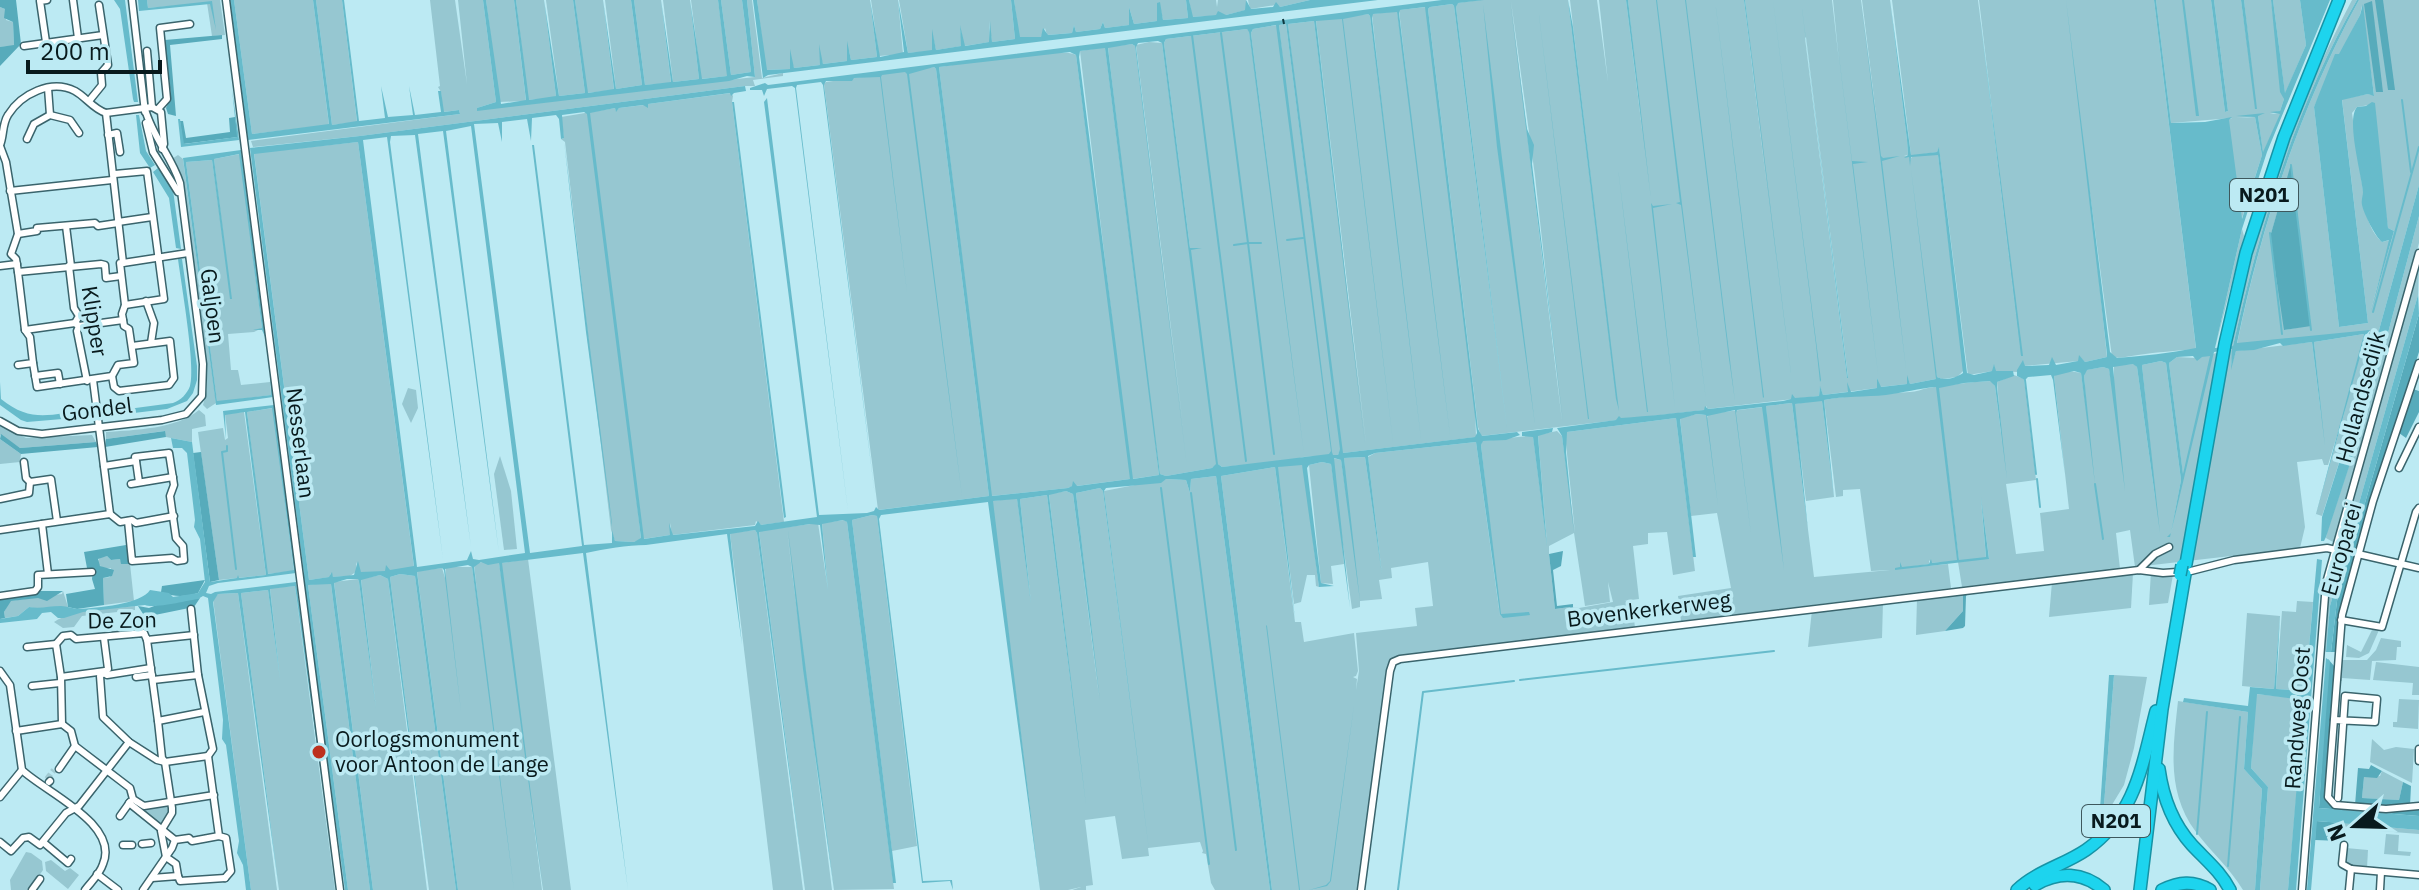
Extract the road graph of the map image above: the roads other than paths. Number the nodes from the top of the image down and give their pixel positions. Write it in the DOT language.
graph roads {
  1 [pos="47,0"];
  2 [pos="73,0"];
  3 [pos="131,0"];
  4 [pos="226,0"];
  5 [pos="2339,0"];
  6 [pos="2348,0"];
  7 [pos="40,1"];
  8 [pos="99,5"];
  9 [pos="190,24"];
  10 [pos="103,35"];
  11 [pos="78,38"];
  12 [pos="46,42"];
  13 [pos="24,46"];
  14 [pos="147,51"];
  15 [pos="2319,51"];
  16 [pos="48,88"];
  17 [pos="89,101"];
  18 [pos="152,108"];
  19 [pos="106,113"];
  20 [pos="50,115"];
  21 [pos="79,133"];
  22 [pos="108,135"];
  23 [pos="27,139"];
  24 [pos="0,145"];
  25 [pos="162,149"];
  26 [pos="120,152"];
  27 [pos="113,177"];
  28 [pos="10,191"];
  29 [pos="182,203"];
  30 [pos="152,217"];
  31 [pos="118,222"];
  32 [pos="66,226"];
  33 [pos="18,234"];
  34 [pos="2419,253"];
  35 [pos="11,254"];
  36 [pos="185,254"];
  37 [pos="0,255"];
  38 [pos="158,258"];
  39 [pos="121,263"];
  40 [pos="105,265"];
  41 [pos="0,266"];
  42 [pos="70,266"];
  43 [pos="18,268"];
  44 [pos="121,276"];
  45 [pos="146,301"];
  46 [pos="125,305"];
  47 [pos="123,320"];
  48 [pos="77,324"];
  49 [pos="25,330"];
  50 [pos="151,343"];
  51 [pos="132,346"];
  52 [pos="33,363"];
  53 [pos="2419,363"];
  54 [pos="18,365"];
  55 [pos="112,376"];
  56 [pos="90,380"];
  57 [pos="2416,387"];
  58 [pos="197,404"];
  59 [pos="205,410"];
  60 [pos="0,421"];
  61 [pos="99,427"];
  62 [pos="2419,427"];
  63 [pos="2394,436"];
  64 [pos="2411,443"];
  65 [pos="136,461"];
  66 [pos="24,462"];
  67 [pos="104,466"];
  68 [pos="2399,468"];
  69 [pos="173,477"];
  70 [pos="30,482"];
  71 [pos="0,499"];
  72 [pos="2419,508"];
  73 [pos="110,514"];
  74 [pos="174,516"];
  75 [pos="57,521"];
  76 [pos="128,521"];
  77 [pos="42,524"];
  78 [pos="0,530"];
  79 [pos="2169,547"];
  80 [pos="2336,550"];
  81 [pos="2358,554"];
  82 [pos="2400,565"];
  83 [pos="2419,568"];
  84 [pos="2139,570"];
  85 [pos="92,572"];
  86 [pos="48,574"];
  87 [pos="0,596"];
  88 [pos="191,609"];
  89 [pos="2341,620"];
  90 [pos="194,635"];
  91 [pos="104,638"];
  92 [pos="147,640"];
  93 [pos="56,644"];
  94 [pos="27,647"];
  95 [pos="2320,655"];
  96 [pos="2338,657"];
  97 [pos="0,671"];
  98 [pos="105,672"];
  99 [pos="152,674"];
  100 [pos="198,675"];
  101 [pos="136,677"];
  102 [pos="60,680"];
  103 [pos="32,686"];
  104 [pos="2160,708"];
  105 [pos="204,712"];
  106 [pos="2334,720"];
  107 [pos="2344,720"];
  108 [pos="158,721"];
  109 [pos="62,724"];
  110 [pos="16,731"];
  111 [pos="129,742"];
  112 [pos="75,746"];
  113 [pos="2419,749"];
  114 [pos="208,756"];
  115 [pos="2419,761"];
  116 [pos="165,762"];
  117 [pos="22,770"];
  118 [pos="56,771"];
  119 [pos="105,772"];
  120 [pos="2329,776"];
  121 [pos="2339,777"];
  122 [pos="214,795"];
  123 [pos="0,797"];
  124 [pos="2338,798"];
  125 [pos="131,801"];
  126 [pos="171,802"];
  127 [pos="2419,806"];
  128 [pos="74,809"];
  129 [pos="120,816"];
  130 [pos="162,829"];
  131 [pos="219,836"];
  132 [pos="175,840"];
  133 [pos="0,842"];
  134 [pos="43,842"];
  135 [pos="151,843"];
  136 [pos="142,844"];
  137 [pos="123,845"];
  138 [pos="132,845"];
  139 [pos="2344,845"];
  140 [pos="166,857"];
  141 [pos="71,859"];
  142 [pos="2351,869"];
  143 [pos="2381,872"];
  144 [pos="97,874"];
  145 [pos="2419,875"];
  146 [pos="152,878"];
  147 [pos="179,878"];
  148 [pos="205,878"];
  149 [pos="225,878"];
  150 [pos="40,879"];
  151 [pos="32,890"];
  152 [pos="85,890"];
  153 [pos="118,890"];
  154 [pos="143,890"];
  155 [pos="181,890"];
  156 [pos="207,890"];
  157 [pos="226,890"];
  158 [pos="340,890"];
  159 [pos="1361,890"];
  160 [pos="2017,890"];
  161 [pos="2028,890"];
  162 [pos="2104,890"];
  163 [pos="2132,890"];
  164 [pos="2140,890"];
  165 [pos="2162,890"];
  166 [pos="2210,890"];
  167 [pos="2230,890"];
  168 [pos="2302,890"];
  169 [pos="2349,890"];
  170 [pos="2380,890"];
  1 -- 7 [label="street"];
  2 -- 11 [label="street"];
  3 -- 18 [label="street, Galjoen"];
  4 -- 158 [label="street, Nesserlaan"];
  5 -- 15 [label="highway, N201"];
  6 -- 15 [label="highway, N201"];
  7 -- 12 [label="street"];
  8 -- 10 [label="street"];
  9 -- 18 [label="street, Galjoen"];
  10 -- 11 [label="street"];
  10 -- 17 [label="street"];
  11 -- 12 [label="street"];
  12 -- 13 [label="street"];
  14 -- 18 [label="street, Galjoen"];
  15 -- 104 [label="highway, N201"];
  16 -- 17 [label="street"];
  16 -- 20 [label="street"];
  16 -- 24 [label="street"];
  17 -- 19 [label="street"];
  18 -- 19 [label="street"];
  18 -- 25 [label="street, Galjoen"];
  18 -- 25 [label="street, Galjoen"];
  18 -- 29 [label="street, Galjoen"];
  19 -- 22 [label="street"];
  20 -- 21 [label="street"];
  20 -- 23 [label="street"];
  22 -- 26 [label="street"];
  22 -- 27 [label="street"];
  24 -- 28 [label="street"];
  25 -- 29 [label="street, Galjoen"];
  27 -- 28 [label="street"];
  27 -- 30 [label="street"];
  27 -- 31 [label="street"];
  28 -- 33 [label="street"];
  29 -- 36 [label="street, Galjoen"];
  30 -- 31 [label="street"];
  30 -- 38 [label="street"];
  31 -- 32 [label="street"];
  31 -- 39 [label="street"];
  32 -- 33 [label="street"];
  32 -- 42 [label="street, Klipper"];
  33 -- 35 [label="street"];
  34 -- 80 [label="street, Hollandsedijk"];
  35 -- 37 [label="street"];
  35 -- 43 [label="street"];
  36 -- 38 [label="street"];
  36 -- 58 [label="street, Galjoen"];
  38 -- 39 [label="street"];
  38 -- 45 [label="street"];
  39 -- 40 [label="street"];
  39 -- 44 [label="street"];
  40 -- 42 [label="street"];
  40 -- 44 [label="street"];
  41 -- 43 [label="street"];
  42 -- 43 [label="street"];
  42 -- 48 [label="street, Klipper"];
  43 -- 49 [label="street"];
  44 -- 46 [label="street"];
  45 -- 46 [label="street"];
  45 -- 50 [label="street"];
  46 -- 47 [label="street"];
  47 -- 48 [label="street"];
  47 -- 51 [label="street"];
  48 -- 49 [label="street"];
  48 -- 56 [label="street, Klipper"];
  49 -- 52 [label="street"];
  50 -- 51 [label="street"];
  50 -- 55 [label="street"];
  51 -- 55 [label="street"];
  52 -- 54 [label="street"];
  52 -- 56 [label="street"];
  53 -- 57 [label="street, Europarei"];
  55 -- 56 [label="street"];
  56 -- 61 [label="street, Klipper"];
  57 -- 63 [label="street, Europarei"];
  58 -- 59 [label="street"];
  58 -- 61 [label="street, Gondel"];
  60 -- 61 [label="street, Gondel"];
  61 -- 67 [label="street, Klipper"];
  62 -- 64 [label="street"];
  63 -- 64 [label="street"];
  63 -- 81 [label="street, Europarei"];
  64 -- 68 [label="street"];
  65 -- 67 [label="street"];
  65 -- 69 [label="street"];
  65 -- 69 [label="street"];
  66 -- 70 [label="street"];
  67 -- 73 [label="street, Klipper"];
  69 -- 74 [label="street"];
  70 -- 71 [label="street"];
  70 -- 75 [label="street"];
  72 -- 82 [label="street"];
  73 -- 75 [label="street"];
  73 -- 76 [label="street"];
  74 -- 76 [label="street"];
  74 -- 76 [label="street"];
  75 -- 77 [label="street"];
  77 -- 78 [label="street"];
  77 -- 86 [label="street"];
  79 -- 84 [label="street"];
  80 -- 84 [label="street, Bovenkerkerweg"];
  80 -- 95 [label="street, Randweg Oost"];
  81 -- 82 [label="street"];
  81 -- 89 [label="street, Europarei"];
  82 -- 83 [label="street"];
  82 -- 89 [label="street"];
  84 -- 159 [label="street, Bovenkerkerweg"];
  85 -- 86 [label="street"];
  86 -- 87 [label="street"];
  88 -- 90 [label="street"];
  89 -- 96 [label="street, Europarei"];
  90 -- 92 [label="street, De Zon"];
  90 -- 100 [label="street"];
  91 -- 92 [label="street, De Zon"];
  91 -- 93 [label="street, De Zon"];
  91 -- 98 [label="street"];
  92 -- 99 [label="street"];
  93 -- 94 [label="street, De Zon"];
  93 -- 102 [label="street"];
  95 -- 96 [label="street"];
  95 -- 168 [label="street, Randweg Oost"];
  96 -- 106 [label="street, Europarei"];
  97 -- 110 [label="street"];
  98 -- 99 [label="street"];
  98 -- 102 [label="street"];
  98 -- 111 [label="street"];
  99 -- 100 [label="street"];
  99 -- 101 [label="street"];
  99 -- 108 [label="street"];
  100 -- 105 [label="street"];
  102 -- 103 [label="street"];
  102 -- 109 [label="street"];
  104 -- 160 [label="highway, N201"];
  104 -- 163 [label="highway, N201"];
  104 -- 164 [label="highway, N201"];
  104 -- 167 [label="highway, N201"];
  105 -- 108 [label="street"];
  105 -- 114 [label="street"];
  106 -- 107 [label="street"];
  106 -- 120 [label="street, Europarei"];
  107 -- 107 [label="street"];
  107 -- 121 [label="street"];
  108 -- 116 [label="street"];
  109 -- 110 [label="street"];
  109 -- 112 [label="street"];
  110 -- 117 [label="street"];
  111 -- 116 [label="street"];
  111 -- 119 [label="street"];
  112 -- 118 [label="street"];
  112 -- 119 [label="street"];
  113 -- 115 [label="street"];
  114 -- 116 [label="street"];
  114 -- 122 [label="street"];
  116 -- 126 [label="street"];
  117 -- 123 [label="street"];
  117 -- 128 [label="street"];
  119 -- 125 [label="street"];
  119 -- 128 [label="street"];
  120 -- 121 [label="street"];
  120 -- 127 [label="street"];
  121 -- 124 [label="street"];
  122 -- 126 [label="street"];
  122 -- 131 [label="street"];
  125 -- 126 [label="street"];
  125 -- 129 [label="street"];
  125 -- 130 [label="street"];
  126 -- 130 [label="street"];
  128 -- 134 [label="street"];
  128 -- 144 [label="street"];
  130 -- 132 [label="street"];
  130 -- 140 [label="street"];
  131 -- 132 [label="street"];
  131 -- 149 [label="street"];
  132 -- 140 [label="street"];
  133 -- 134 [label="street"];
  134 -- 141 [label="street"];
  135 -- 136 [label="street"];
  137 -- 138 [label="street"];
  139 -- 142 [label="street"];
  140 -- 146 [label="street"];
  140 -- 147 [label="street"];
  142 -- 143 [label="street"];
  142 -- 169 [label="street"];
  143 -- 145 [label="street"];
  143 -- 170 [label="street"];
  144 -- 152 [label="street"];
  144 -- 153 [label="street"];
  146 -- 147 [label="street"];
  146 -- 154 [label="street"];
  147 -- 148 [label="street"];
  147 -- 155 [label="street"];
  148 -- 149 [label="street"];
  148 -- 156 [label="street"];
  149 -- 157 [label="street"];
  150 -- 151 [label="street"];
  161 -- 162 [label="highway"];
  165 -- 166 [label="highway"];
}
